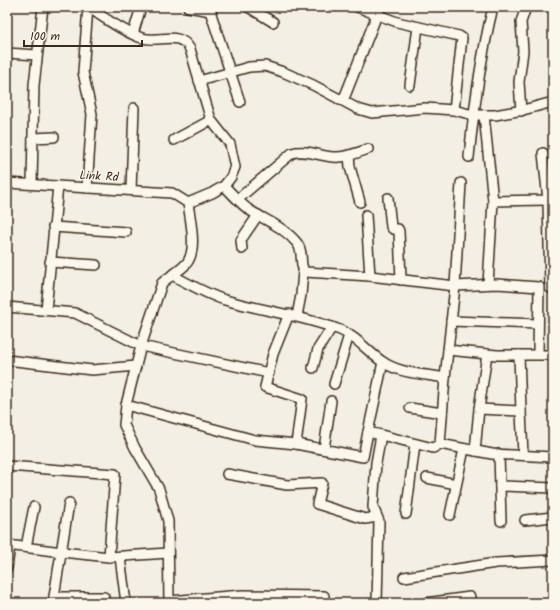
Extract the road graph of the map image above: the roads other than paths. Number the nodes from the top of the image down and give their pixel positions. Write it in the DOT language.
graph roads {
  1 [pos="43,7"];
  2 [pos="141,7"];
  3 [pos="188,7"];
  4 [pos="248,7"];
  5 [pos="357,7"];
  6 [pos="493,7"];
  7 [pos="526,7"];
  8 [pos="92,8"];
  9 [pos="211,9"];
  10 [pos="378,11"];
  11 [pos="273,22"];
  12 [pos="418,27"];
  13 [pos="133,34"];
  14 [pos="7,54"];
  15 [pos="37,55"];
  16 [pos="230,72"];
  17 [pos="199,81"];
  18 [pos="410,85"];
  19 [pos="340,100"];
  20 [pos="240,102"];
  21 [pos="553,102"];
  22 [pos="134,108"];
  23 [pos="454,110"];
  24 [pos="521,111"];
  25 [pos="473,115"];
  26 [pos="484,115"];
  27 [pos="211,120"];
  28 [pos="54,137"];
  29 [pos="33,138"];
  30 [pos="174,140"];
  31 [pos="368,149"];
  32 [pos="543,153"];
  33 [pos="349,155"];
  34 [pos="469,157"];
  35 [pos="7,183"];
  36 [pos="461,183"];
  37 [pos="32,184"];
  38 [pos="58,186"];
  39 [pos="224,186"];
  40 [pos="87,188"];
  41 [pos="132,190"];
  42 [pos="388,198"];
  43 [pos="238,199"];
  44 [pos="550,200"];
  45 [pos="493,201"];
  46 [pos="360,202"];
  47 [pos="188,203"];
  48 [pos="258,214"];
  49 [pos="366,215"];
  50 [pos="53,227"];
  51 [pos="126,232"];
  52 [pos="242,249"];
  53 [pos="50,262"];
  54 [pos="96,265"];
  55 [pos="303,271"];
  56 [pos="172,275"];
  57 [pos="370,276"];
  58 [pos="401,280"];
  59 [pos="488,284"];
  60 [pos="455,286"];
  61 [pos="539,287"];
  62 [pos="551,288"];
  63 [pos="7,307"];
  64 [pos="46,310"];
  65 [pos="293,315"];
  66 [pos="451,321"];
  67 [pos="538,324"];
  68 [pos="332,327"];
  69 [pos="349,335"];
  70 [pos="141,346"];
  71 [pos="448,350"];
  72 [pos="487,354"];
  73 [pos="538,354"];
  74 [pos="520,355"];
  75 [pos="553,355"];
  76 [pos="7,360"];
  77 [pos="383,362"];
  78 [pos="136,366"];
  79 [pos="313,368"];
  80 [pos="269,373"];
  81 [pos="445,378"];
  82 [pos="334,384"];
  83 [pos="331,401"];
  84 [pos="126,406"];
  85 [pos="410,408"];
  86 [pos="479,410"];
  87 [pos="521,411"];
  88 [pos="442,413"];
  89 [pos="368,432"];
  90 [pos="381,436"];
  91 [pos="296,444"];
  92 [pos="415,444"];
  93 [pos="440,444"];
  94 [pos="324,449"];
  95 [pos="464,449"];
  96 [pos="475,451"];
  97 [pos="498,454"];
  98 [pos="523,455"];
  99 [pos="553,457"];
  100 [pos="7,466"];
  101 [pos="227,474"];
  102 [pos="427,478"];
  103 [pos="456,484"];
  104 [pos="500,486"];
  105 [pos="553,488"];
  106 [pos="69,503"];
  107 [pos="34,507"];
  108 [pos="406,514"];
  109 [pos="450,515"];
  110 [pos="377,517"];
  111 [pos="553,517"];
  112 [pos="525,520"];
  113 [pos="501,521"];
  114 [pos="9,545"];
  115 [pos="26,547"];
  116 [pos="62,552"];
  117 [pos="168,553"];
  118 [pos="109,557"];
  119 [pos="120,557"];
  120 [pos="553,560"];
  121 [pos="7,568"];
  122 [pos="404,577"];
  123 [pos="324,596"];
  124 [pos="104,597"];
  125 [pos="470,597"];
  126 [pos="53,600"];
  127 [pos="169,602"];
  128 [pos="126,603"];
  129 [pos="377,603"];
  130 [pos="425,603"];
  1 -- 15 [label="street"];
  2 -- 13 [label="street"];
  3 -- 9 [label="street"];
  4 -- 11 [label="street"];
  5 -- 10 [label="street"];
  6 -- 25 [label="street"];
  7 -- 24 [label="street"];
  8 -- 13 [label="street"];
  8 -- 40 [label="street"];
  9 -- 16 [label="street"];
  10 -- 12 [label="street"];
  10 -- 19 [label="street"];
  12 -- 18 [label="street"];
  12 -- 23 [label="street"];
  13 -- 17 [label="street"];
  14 -- 15 [label="street"];
  15 -- 29 [label="street"];
  16 -- 17 [label="street"];
  16 -- 19 [label="street"];
  16 -- 20 [label="street"];
  17 -- 27 [label="street"];
  19 -- 23 [label="street"];
  21 -- 24 [label="street"];
  22 -- 41 [label="street"];
  23 -- 25 [label="street"];
  24 -- 26 [label="street"];
  25 -- 26 [label="street"];
  25 -- 34 [label="street"];
  26 -- 45 [label="street"];
  27 -- 30 [label="street"];
  27 -- 39 [label="street"];
  28 -- 29 [label="street"];
  29 -- 37 [label="street"];
  31 -- 33 [label="street"];
  32 -- 44 [label="street"];
  33 -- 43 [label="street"];
  33 -- 46 [label="street"];
  35 -- 37 [label="street, Link Rd"];
  36 -- 60 [label="street"];
  37 -- 38 [label="street, Link Rd"];
  38 -- 40 [label="street, Link Rd"];
  38 -- 50 [label="street"];
  39 -- 43 [label="street"];
  39 -- 47 [label="street"];
  40 -- 41 [label="street, Link Rd"];
  41 -- 47 [label="street, Link Rd"];
  42 -- 58 [label="street"];
  43 -- 48 [label="street"];
  44 -- 45 [label="street"];
  44 -- 62 [label="street"];
  45 -- 59 [label="street"];
  47 -- 56 [label="street"];
  48 -- 52 [label="street"];
  48 -- 55 [label="street"];
  49 -- 57 [label="street"];
  50 -- 51 [label="street"];
  50 -- 53 [label="street"];
  53 -- 54 [label="street"];
  53 -- 64 [label="street"];
  55 -- 57 [label="street"];
  55 -- 65 [label="street"];
  56 -- 65 [label="street"];
  56 -- 70 [label="street"];
  57 -- 58 [label="street"];
  58 -- 60 [label="street"];
  59 -- 60 [label="street"];
  59 -- 61 [label="street"];
  60 -- 66 [label="street"];
  61 -- 62 [label="street"];
  61 -- 67 [label="street"];
  63 -- 64 [label="street"];
  64 -- 70 [label="street"];
  65 -- 68 [label="street"];
  65 -- 80 [label="street"];
  66 -- 67 [label="street"];
  66 -- 71 [label="street"];
  67 -- 73 [label="street"];
  68 -- 69 [label="street"];
  68 -- 79 [label="street"];
  69 -- 77 [label="street"];
  69 -- 82 [label="street"];
  70 -- 78 [label="street"];
  70 -- 80 [label="street"];
  71 -- 72 [label="street"];
  71 -- 81 [label="street"];
  72 -- 74 [label="street"];
  72 -- 86 [label="street"];
  73 -- 74 [label="street"];
  73 -- 75 [label="street"];
  74 -- 87 [label="street"];
  76 -- 78 [label="street"];
  77 -- 81 [label="street"];
  77 -- 89 [label="street"];
  78 -- 84 [label="street"];
  80 -- 91 [label="street"];
  81 -- 88 [label="street"];
  83 -- 94 [label="street"];
  84 -- 91 [label="street"];
  84 -- 117 [label="street"];
  85 -- 88 [label="street"];
  86 -- 87 [label="street"];
  86 -- 96 [label="street"];
  87 -- 98 [label="street"];
  88 -- 93 [label="street"];
  89 -- 90 [label="street"];
  89 -- 94 [label="street"];
  90 -- 92 [label="street"];
  90 -- 110 [label="street"];
  91 -- 94 [label="street"];
  92 -- 93 [label="street"];
  92 -- 108 [label="street"];
  93 -- 95 [label="street"];
  95 -- 96 [label="street"];
  95 -- 103 [label="street"];
  96 -- 97 [label="street"];
  97 -- 98 [label="street"];
  97 -- 104 [label="street"];
  98 -- 99 [label="street"];
  100 -- 118 [label="street"];
  101 -- 110 [label="street"];
  102 -- 103 [label="street"];
  103 -- 109 [label="street"];
  104 -- 105 [label="street"];
  104 -- 113 [label="street"];
  106 -- 116 [label="street"];
  107 -- 115 [label="street"];
  110 -- 129 [label="street"];
  111 -- 112 [label="street"];
  114 -- 115 [label="street"];
  114 -- 121 [label="street"];
  115 -- 116 [label="street"];
  116 -- 118 [label="street"];
  116 -- 126 [label="street"];
  117 -- 119 [label="street"];
  117 -- 127 [label="street"];
  118 -- 119 [label="street"];
  119 -- 128 [label="street"];
  120 -- 122 [label="street"];
  123 -- 127 [label="street"];
  124 -- 126 [label="street"];
  125 -- 130 [label="street"];
}
